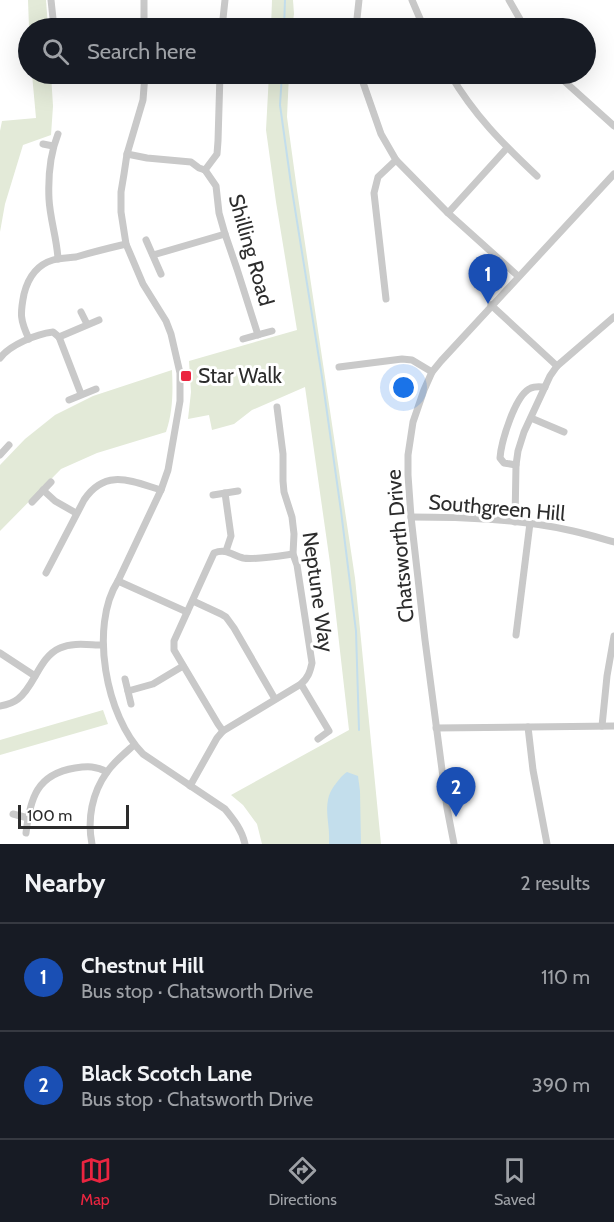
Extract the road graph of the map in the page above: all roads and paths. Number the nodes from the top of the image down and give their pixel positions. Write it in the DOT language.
graph roads {
  1 [pos="51,0"];
  2 [pos="144,0"];
  3 [pos="225,0"];
  4 [pos="359,0"];
  5 [pos="412,0"];
  6 [pos="509,0"];
  7 [pos="53,18"];
  8 [pos="144,18"];
  9 [pos="223,18"];
  10 [pos="357,18"];
  11 [pos="420,18"];
  12 [pos="519,18"];
  13 [pos="144,84"];
  14 [pos="220,84"];
  15 [pos="364,84"];
  16 [pos="456,84"];
  17 [pos="567,84"];
  18 [pos="614,126"];
  19 [pos="58,134"];
  20 [pos="44,144"];
  21 [pos="53,146"];
  22 [pos="507,148"];
  23 [pos="128,154"];
  24 [pos="396,160"];
  25 [pos="205,170"];
  26 [pos="614,174"];
  27 [pos="537,176"];
  28 [pos="448,213"];
  29 [pos="225,234"];
  30 [pos="146,240"];
  31 [pos="126,244"];
  32 [pos="153,255"];
  33 [pos="58,259"];
  34 [pos="161,274"];
  35 [pos="518,276"];
  36 [pos="384,288"];
  37 [pos="393,288"];
  38 [pos="386,298"];
  39 [pos="491,305"];
  40 [pos="81,312"];
  41 [pos="99,320"];
  42 [pos="612,322"];
  43 [pos="87,324"];
  44 [pos="272,331"];
  45 [pos="258,335"];
  46 [pos="59,337"];
  47 [pos="29,339"];
  48 [pos="243,339"];
  49 [pos="0,358"];
  50 [pos="557,366"];
  51 [pos="339,367"];
  52 [pos="432,372"];
  53 [pos="545,387"];
  54 [pos="96,389"];
  55 [pos="81,394"];
  56 [pos="69,400"];
  57 [pos="277,407"];
  58 [pos="278,418"];
  59 [pos="531,418"];
  60 [pos="268,419"];
  61 [pos="564,432"];
  62 [pos="9,445"];
  63 [pos="0,455"];
  64 [pos="516,465"];
  65 [pos="51,482"];
  66 [pos="43,490"];
  67 [pos="161,490"];
  68 [pos="238,491"];
  69 [pos="225,493"];
  70 [pos="213,495"];
  71 [pos="32,502"];
  72 [pos="76,513"];
  73 [pos="411,517"];
  74 [pos="515,522"];
  75 [pos="530,524"];
  76 [pos="614,542"];
  77 [pos="226,551"];
  78 [pos="293,554"];
  79 [pos="46,573"];
  80 [pos="118,581"];
  81 [pos="193,601"];
  82 [pos="187,612"];
  83 [pos="516,635"];
  84 [pos="614,636"];
  85 [pos="103,645"];
  86 [pos="0,653"];
  87 [pos="183,666"];
  88 [pos="34,676"];
  89 [pos="125,679"];
  90 [pos="301,684"];
  91 [pos="128,691"];
  92 [pos="275,699"];
  93 [pos="131,704"];
  94 [pos="0,706"];
  95 [pos="602,726"];
  96 [pos="614,726"];
  97 [pos="528,727"];
  98 [pos="436,728"];
  99 [pos="223,731"];
  100 [pos="318,739"];
  101 [pos="134,745"];
  102 [pos="107,772"];
  103 [pos="190,786"];
  104 [pos="13,814"];
  105 [pos="28,818"];
  106 [pos="26,833"];
  107 [pos="92,844"];
  108 [pos="246,844"];
  109 [pos="454,844"];
  110 [pos="547,844"];
  1 -- 7 [label="street"];
  2 -- 8 [label="street"];
  3 -- 9 [label="street"];
  4 -- 10 [label="street"];
  5 -- 11 [label="street"];
  6 -- 12 [label="street"];
  13 -- 23 [label="street"];
  14 -- 25 [label="street"];
  15 -- 24 [label="street"];
  16 -- 22 [label="street"];
  17 -- 18 [label="street"];
  19 -- 21 [label="street"];
  20 -- 21 [label="street"];
  21 -- 33 [label="street"];
  22 -- 27 [label="street"];
  22 -- 28 [label="street"];
  23 -- 25 [label="street"];
  23 -- 31 [label="street"];
  24 -- 28 [label="street"];
  24 -- 36 [label="street"];
  25 -- 29 [label="street, Shilling Road"];
  26 -- 35 [label="street, Chatsworth Drive"];
  28 -- 35 [label="street"];
  29 -- 32 [label="street"];
  29 -- 45 [label="street, Shilling Road"];
  30 -- 32 [label="street"];
  31 -- 33 [label="street"];
  31 -- 67 [label="street"];
  32 -- 34 [label="street"];
  33 -- 47 [label="street"];
  35 -- 39 [label="street, Chatsworth Drive"];
  36 -- 37 [label="street"];
  36 -- 38 [label="street"];
  39 -- 50 [label="street"];
  39 -- 52 [label="street, Chatsworth Drive"];
  40 -- 43 [label="street"];
  41 -- 43 [label="street"];
  42 -- 50 [label="street"];
  43 -- 46 [label="street"];
  44 -- 45 [label="street"];
  45 -- 48 [label="street"];
  46 -- 47 [label="street"];
  46 -- 55 [label="street"];
  47 -- 49 [label="street"];
  50 -- 53 [label="street"];
  51 -- 52 [label="street"];
  52 -- 73 [label="street, Chatsworth Drive"];
  53 -- 59 [label="street"];
  53 -- 64 [label="street"];
  54 -- 55 [label="street"];
  55 -- 56 [label="street"];
  57 -- 58 [label="street, Neptune Way"];
  58 -- 60 [label="street"];
  58 -- 78 [label="street, Neptune Way"];
  59 -- 61 [label="street"];
  59 -- 64 [label="street"];
  62 -- 63 [label="street"];
  64 -- 74 [label="street"];
  65 -- 66 [label="street"];
  66 -- 71 [label="street"];
  66 -- 72 [label="street"];
  67 -- 72 [label="street"];
  67 -- 80 [label="street"];
  68 -- 69 [label="street"];
  69 -- 70 [label="street"];
  69 -- 77 [label="street"];
  72 -- 79 [label="street"];
  73 -- 74 [label="street, Southgreen Hill"];
  73 -- 98 [label="street, Chatsworth Drive"];
  74 -- 75 [label="street, Southgreen Hill"];
  75 -- 76 [label="street, Southgreen Hill"];
  75 -- 83 [label="street"];
  77 -- 78 [label="street"];
  77 -- 81 [label="street"];
  78 -- 90 [label="street, Neptune Way"];
  80 -- 82 [label="street"];
  80 -- 85 [label="street"];
  81 -- 82 [label="street"];
  81 -- 92 [label="street"];
  82 -- 87 [label="street"];
  84 -- 95 [label="street"];
  85 -- 88 [label="street"];
  85 -- 101 [label="street"];
  86 -- 88 [label="street"];
  87 -- 91 [label="street"];
  87 -- 99 [label="street"];
  88 -- 94 [label="street"];
  89 -- 91 [label="street"];
  90 -- 92 [label="street"];
  90 -- 100 [label="street"];
  91 -- 93 [label="street"];
  92 -- 99 [label="street"];
  95 -- 96 [label="street"];
  95 -- 97 [label="street"];
  97 -- 98 [label="street"];
  97 -- 110 [label="street"];
  98 -- 109 [label="street, Chatsworth Drive"];
  99 -- 103 [label="street"];
  101 -- 102 [label="street"];
  101 -- 103 [label="street"];
  102 -- 105 [label="street"];
  102 -- 107 [label="street"];
  103 -- 108 [label="street"];
  104 -- 105 [label="street"];
  105 -- 106 [label="street"];
}
